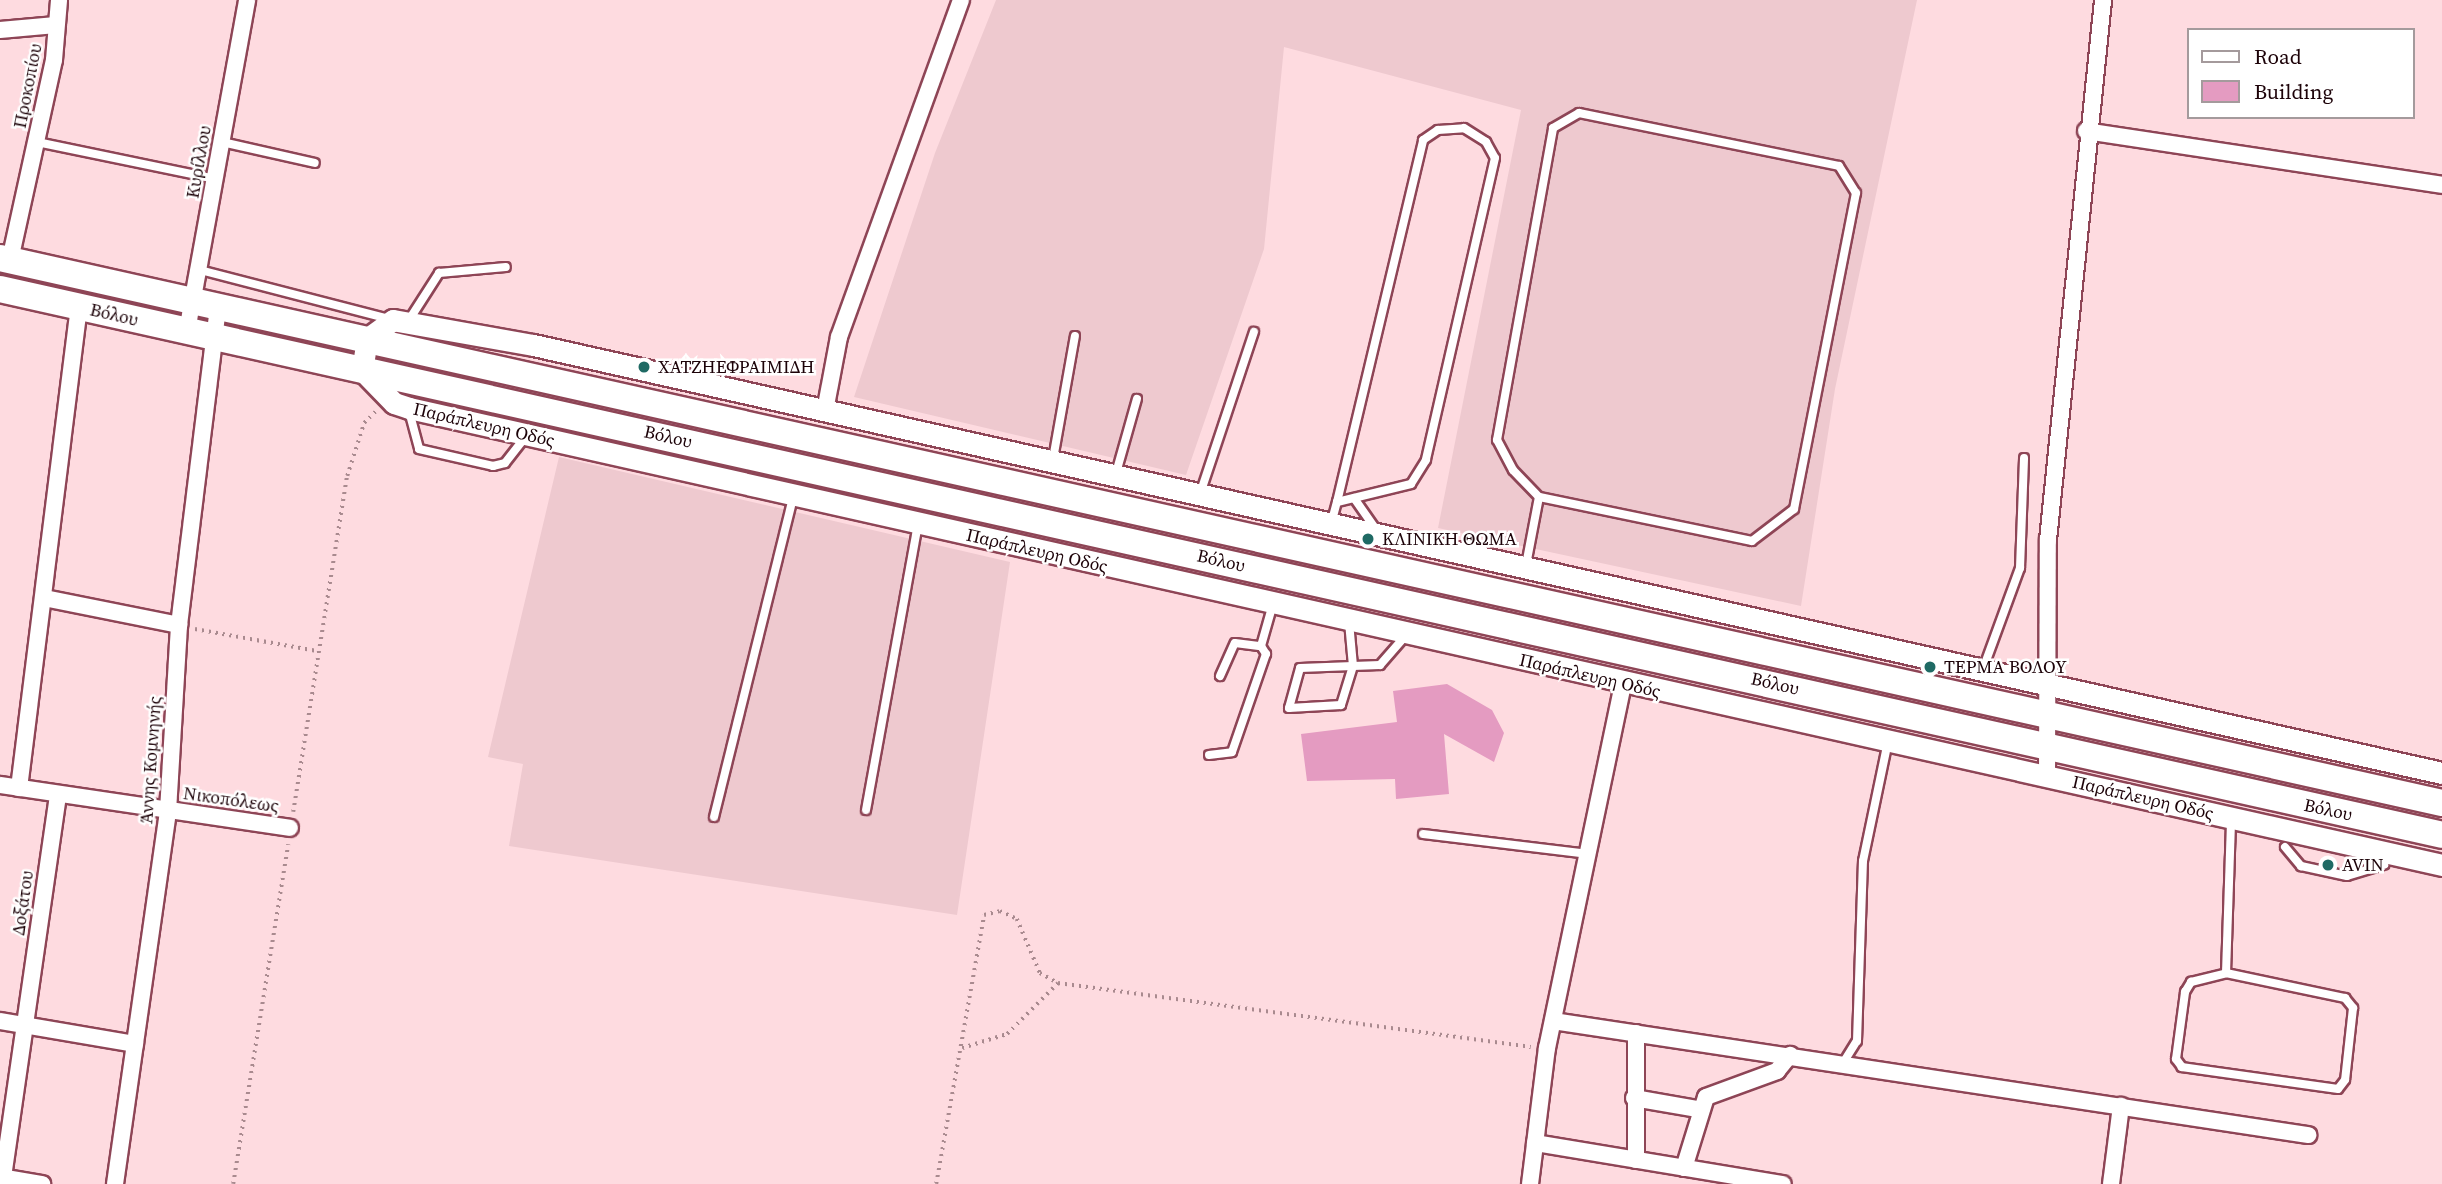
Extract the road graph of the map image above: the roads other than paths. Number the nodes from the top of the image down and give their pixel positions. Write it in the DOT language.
graph roads {
  1 [pos="59,0"];
  2 [pos="247,0"];
  3 [pos="961,0"];
  4 [pos="2104,0"];
  5 [pos="56,25"];
  6 [pos="0,30"];
  7 [pos="2086,131"];
  8 [pos="37,142"];
  9 [pos="222,142"];
  10 [pos="315,163"];
  11 [pos="216,179"];
  12 [pos="2442,185"];
  13 [pos="5,259"];
  14 [pos="506,267"];
  15 [pos="200,270"];
  16 [pos="0,289"];
  17 [pos="206,304"];
  18 [pos="79,307"];
  19 [pos="401,320"];
  20 [pos="187,331"];
  21 [pos="1254,332"];
  22 [pos="1075,336"];
  23 [pos="213,337"];
  24 [pos="367,339"];
  25 [pos="362,369"];
  26 [pos="1137,399"];
  27 [pos="401,406"];
  28 [pos="825,411"];
  29 [pos="527,435"];
  30 [pos="2024,458"];
  31 [pos="1053,462"];
  32 [pos="1115,476"];
  33 [pos="1200,494"];
  34 [pos="1539,497"];
  35 [pos="793,498"];
  36 [pos="1354,498"];
  37 [pos="1337,502"];
  38 [pos="918,525"];
  39 [pos="1331,525"];
  40 [pos="1380,536"];
  41 [pos="1525,568"];
  42 [pos="44,598"];
  43 [pos="1273,604"];
  44 [pos="1349,620"];
  45 [pos="179,625"];
  46 [pos="1408,633"];
  47 [pos="1261,646"];
  48 [pos="1353,666"];
  49 [pos="1983,672"];
  50 [pos="1220,676"];
  51 [pos="1623,685"];
  52 [pos="2052,687"];
  53 [pos="2051,714"];
  54 [pos="1888,741"];
  55 [pos="2049,747"];
  56 [pos="1209,755"];
  57 [pos="2442,773"];
  58 [pos="2048,777"];
  59 [pos="0,785"];
  60 [pos="19,788"];
  61 [pos="58,794"];
  62 [pos="2442,803"];
  63 [pos="866,810"];
  64 [pos="168,811"];
  65 [pos="714,817"];
  66 [pos="2231,818"];
  67 [pos="290,828"];
  68 [pos="1423,834"];
  69 [pos="2442,835"];
  70 [pos="2285,847"];
  71 [pos="2403,847"];
  72 [pos="1589,854"];
  73 [pos="2442,865"];
  74 [pos="2226,973"];
  75 [pos="0,1021"];
  76 [pos="1553,1021"];
  77 [pos="26,1026"];
  78 [pos="1636,1033"];
  79 [pos="135,1044"];
  80 [pos="1790,1055"];
  81 [pos="1843,1063"];
  82 [pos="1634,1098"];
  83 [pos="2121,1106"];
  84 [pos="1698,1109"];
  85 [pos="2308,1135"];
  86 [pos="1535,1143"];
  87 [pos="1636,1160"];
  88 [pos="1684,1168"];
  89 [pos="2,1180"];
  90 [pos="42,1184"];
  91 [pos="115,1184"];
  92 [pos="1530,1184"];
  93 [pos="1783,1184"];
  94 [pos="2111,1184"];
  1 -- 5 [label="street, Προκοπίου"];
  2 -- 9 [label="street, Κυρίλλου"];
  3 -- 28 [label="street"];
  4 -- 7 [label="street"];
  5 -- 6 [label="street"];
  5 -- 8 [label="street, Προκοπίου"];
  7 -- 12 [label="street"];
  7 -- 52 [label="street"];
  8 -- 11 [label="lane"];
  8 -- 13 [label="street, Προκοπίου"];
  9 -- 10 [label="lane"];
  9 -- 11 [label="street, Κυρίλλου"];
  11 -- 15 [label="street, Κυρίλλου"];
  13 -- 17 [label="main road, Βόλου"];
  14 -- 19 [label="lane"];
  15 -- 17 [label="street, Κυρίλλου"];
  15 -- 19 [label="lane"];
  16 -- 18 [label="main road, Βόλου"];
  17 -- 20 [label="street, Κυρίλλου"];
  17 -- 23 [label="street, Άννης Κομνηνής"];
  17 -- 24 [label="main road, Βόλου"];
  18 -- 20 [label="main road, Βόλου"];
  18 -- 42 [label="street"];
  19 -- 24 [label="street"];
  19 -- 28 [label="street"];
  20 -- 23 [label="main road, Βόλου"];
  21 -- 33 [label="lane"];
  22 -- 31 [label="lane"];
  23 -- 25 [label="main road, Βόλου"];
  23 -- 45 [label="street, Άννης Κομνηνής"];
  24 -- 25 [label="street"];
  24 -- 53 [label="main road, Βόλου"];
  25 -- 27 [label="street, Παράπλευρη Οδός"];
  25 -- 55 [label="main road, Βόλου"];
  26 -- 32 [label="lane"];
  27 -- 29 [label="street, Παράπλευρη Οδός"];
  27 -- 29 [label="lane"];
  28 -- 31 [label="street"];
  29 -- 35 [label="street, Παράπλευρη Οδός"];
  30 -- 49 [label="lane"];
  31 -- 32 [label="street"];
  32 -- 33 [label="street"];
  33 -- 39 [label="street"];
  34 -- 34 [label="lane"];
  34 -- 41 [label="lane"];
  35 -- 38 [label="street, Παράπλευρη Οδός"];
  35 -- 65 [label="lane"];
  36 -- 37 [label="lane"];
  36 -- 37 [label="lane"];
  36 -- 40 [label="lane"];
  37 -- 39 [label="lane"];
  38 -- 43 [label="street, Παράπλευρη Οδός"];
  38 -- 63 [label="lane"];
  39 -- 40 [label="street"];
  40 -- 41 [label="street"];
  41 -- 49 [label="street"];
  42 -- 45 [label="street"];
  42 -- 60 [label="street"];
  43 -- 44 [label="street, Παράπλευρη Οδός"];
  43 -- 47 [label="lane"];
  44 -- 46 [label="street, Παράπλευρη Οδός"];
  44 -- 48 [label="lane"];
  45 -- 64 [label="street, Άννης Κομνηνής"];
  46 -- 48 [label="lane"];
  46 -- 51 [label="street, Παράπλευρη Οδός"];
  47 -- 50 [label="lane"];
  47 -- 56 [label="lane"];
  48 -- 48 [label="lane"];
  49 -- 52 [label="street"];
  51 -- 54 [label="street, Παράπλευρη Οδός"];
  51 -- 72 [label="street"];
  52 -- 53 [label="street"];
  52 -- 57 [label="street"];
  53 -- 55 [label="street"];
  53 -- 62 [label="main road, Βόλου"];
  54 -- 58 [label="street, Παράπλευρη Οδός"];
  54 -- 81 [label="lane"];
  55 -- 58 [label="street"];
  55 -- 71 [label="main road, Βόλου"];
  58 -- 66 [label="street, Παράπλευρη Οδός"];
  59 -- 60 [label="street, Νικοπόλεως"];
  60 -- 61 [label="street, Νικοπόλεως"];
  61 -- 64 [label="street, Νικοπόλεως"];
  61 -- 77 [label="street, Δοξάτου"];
  64 -- 67 [label="street, Νικοπόλεως"];
  64 -- 79 [label="street, Άννης Κομνηνής"];
  66 -- 71 [label="street, Παράπλευρη Οδός"];
  66 -- 74 [label="lane"];
  68 -- 72 [label="lane"];
  69 -- 71 [label="main road, Βόλου"];
  70 -- 71 [label="lane"];
  71 -- 73 [label="street, Παράπλευρη Οδός"];
  72 -- 76 [label="street"];
  74 -- 74 [label="lane"];
  75 -- 77 [label="street"];
  76 -- 78 [label="street"];
  76 -- 86 [label="street"];
  77 -- 79 [label="street"];
  77 -- 89 [label="street, Δοξάτου"];
  78 -- 80 [label="street"];
  78 -- 82 [label="street"];
  79 -- 91 [label="street, Άννης Κομνηνής"];
  80 -- 81 [label="street"];
  80 -- 84 [label="street"];
  81 -- 83 [label="street"];
  82 -- 84 [label="street"];
  82 -- 87 [label="street"];
  83 -- 85 [label="street"];
  83 -- 94 [label="street"];
  84 -- 88 [label="street"];
  86 -- 87 [label="street"];
  86 -- 92 [label="street"];
  87 -- 88 [label="street"];
  88 -- 93 [label="street"];
  89 -- 90 [label="street"];
}
